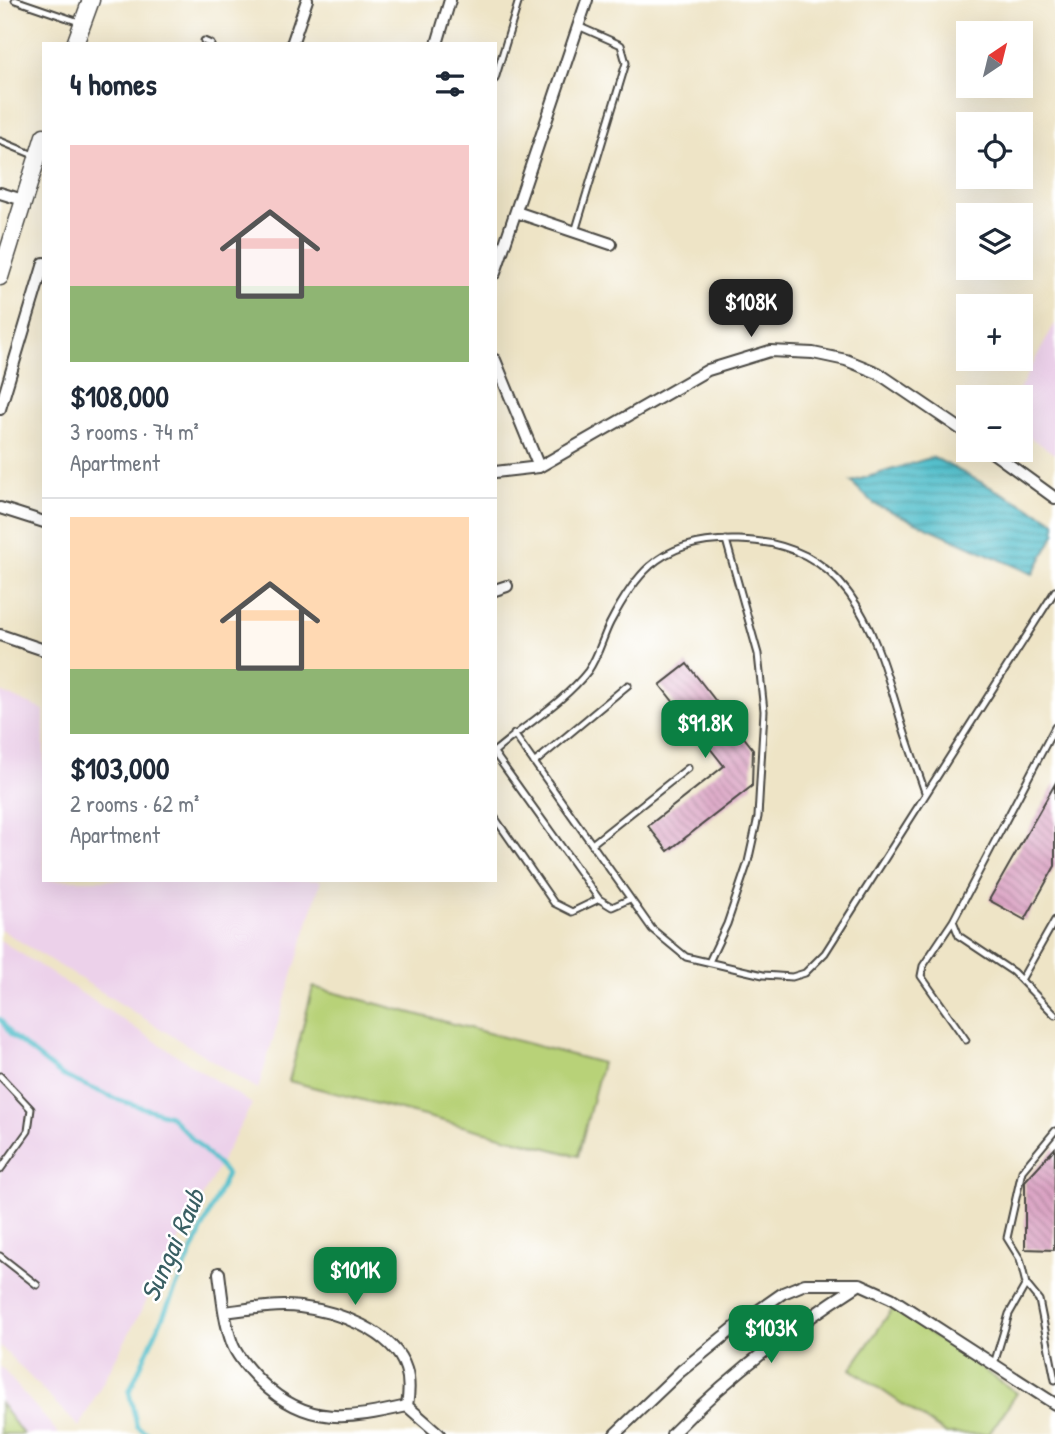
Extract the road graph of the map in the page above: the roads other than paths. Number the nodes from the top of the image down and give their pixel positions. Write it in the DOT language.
graph roads {
  1 [pos="15,0"];
  2 [pos="91,0"];
  3 [pos="450,0"];
  4 [pos="519,0"];
  5 [pos="587,0"];
  6 [pos="303,1"];
  7 [pos="82,23"];
  8 [pos="578,26"];
  9 [pos="76,42"];
  10 [pos="293,42"];
  11 [pos="438,42"];
  12 [pos="497,72"];
  13 [pos="0,141"];
  14 [pos="41,145"];
  15 [pos="0,193"];
  16 [pos="23,200"];
  17 [pos="516,212"];
  18 [pos="575,232"];
  19 [pos="611,244"];
  20 [pos="497,268"];
  21 [pos="0,277"];
  22 [pos="41,279"];
  23 [pos="497,365"];
  24 [pos="0,409"];
  25 [pos="956,426"];
  26 [pos="1006,462"];
  27 [pos="539,467"];
  28 [pos="497,472"];
  29 [pos="1055,498"];
  30 [pos="0,508"];
  31 [pos="42,522"];
  32 [pos="726,540"];
  33 [pos="507,586"];
  34 [pos="497,589"];
  35 [pos="1055,591"];
  36 [pos="0,635"];
  37 [pos="42,649"];
  38 [pos="628,685"];
  39 [pos="1055,727"];
  40 [pos="514,734"];
  41 [pos="497,750"];
  42 [pos="497,755"];
  43 [pos="534,763"];
  44 [pos="688,768"];
  45 [pos="925,792"];
  46 [pos="497,821"];
  47 [pos="592,844"];
  48 [pos="599,899"];
  49 [pos="630,899"];
  50 [pos="1055,920"];
  51 [pos="953,921"];
  52 [pos="709,962"];
  53 [pos="1021,980"];
  54 [pos="1055,1014"];
  55 [pos="966,1040"];
  56 [pos="0,1076"];
  57 [pos="1055,1130"];
  58 [pos="0,1170"];
  59 [pos="0,1256"];
  60 [pos="219,1273"];
  61 [pos="860,1284"];
  62 [pos="1026,1284"];
  63 [pos="37,1285"];
  64 [pos="225,1312"];
  65 [pos="994,1364"];
  66 [pos="1055,1380"];
  67 [pos="1055,1404"];
  68 [pos="407,1406"];
  69 [pos="439,1434"];
  70 [pos="615,1434"];
  71 [pos="672,1434"];
  1 -- 7 [label="lane"];
  2 -- 7 [label="main road"];
  3 -- 11 [label="street"];
  4 -- 12 [label="lane"];
  5 -- 8 [label="street"];
  6 -- 10 [label="street"];
  7 -- 9 [label="main road"];
  8 -- 17 [label="street"];
  8 -- 18 [label="lane"];
  13 -- 14 [label="lane"];
  14 -- 16 [label="main road"];
  15 -- 16 [label="street"];
  16 -- 21 [label="main road"];
  17 -- 18 [label="street"];
  17 -- 20 [label="street"];
  18 -- 19 [label="street"];
  22 -- 24 [label="street"];
  23 -- 27 [label="street"];
  25 -- 27 [label="street"];
  26 -- 29 [label="street"];
  27 -- 28 [label="street"];
  30 -- 31 [label="street"];
  32 -- 40 [label="lane"];
  32 -- 45 [label="lane"];
  32 -- 52 [label="lane"];
  33 -- 34 [label="street"];
  35 -- 45 [label="lane"];
  36 -- 37 [label="street"];
  38 -- 43 [label="lane"];
  39 -- 51 [label="lane"];
  40 -- 41 [label="lane"];
  40 -- 43 [label="lane"];
  42 -- 48 [label="lane"];
  43 -- 47 [label="lane"];
  44 -- 47 [label="lane"];
  45 -- 52 [label="lane"];
  46 -- 48 [label="lane"];
  47 -- 49 [label="lane"];
  48 -- 49 [label="lane"];
  49 -- 52 [label="lane"];
  50 -- 53 [label="lane"];
  51 -- 53 [label="lane"];
  51 -- 55 [label="lane"];
  53 -- 54 [label="lane"];
  56 -- 58 [label="lane"];
  57 -- 62 [label="lane"];
  59 -- 63 [label="lane"];
  60 -- 64 [label="street"];
  61 -- 65 [label="street"];
  61 -- 70 [label="street"];
  61 -- 71 [label="street"];
  62 -- 65 [label="lane"];
  62 -- 66 [label="lane"];
  64 -- 68 [label="street"];
  64 -- 68 [label="street"];
  65 -- 67 [label="street"];
  68 -- 69 [label="street"];
}
